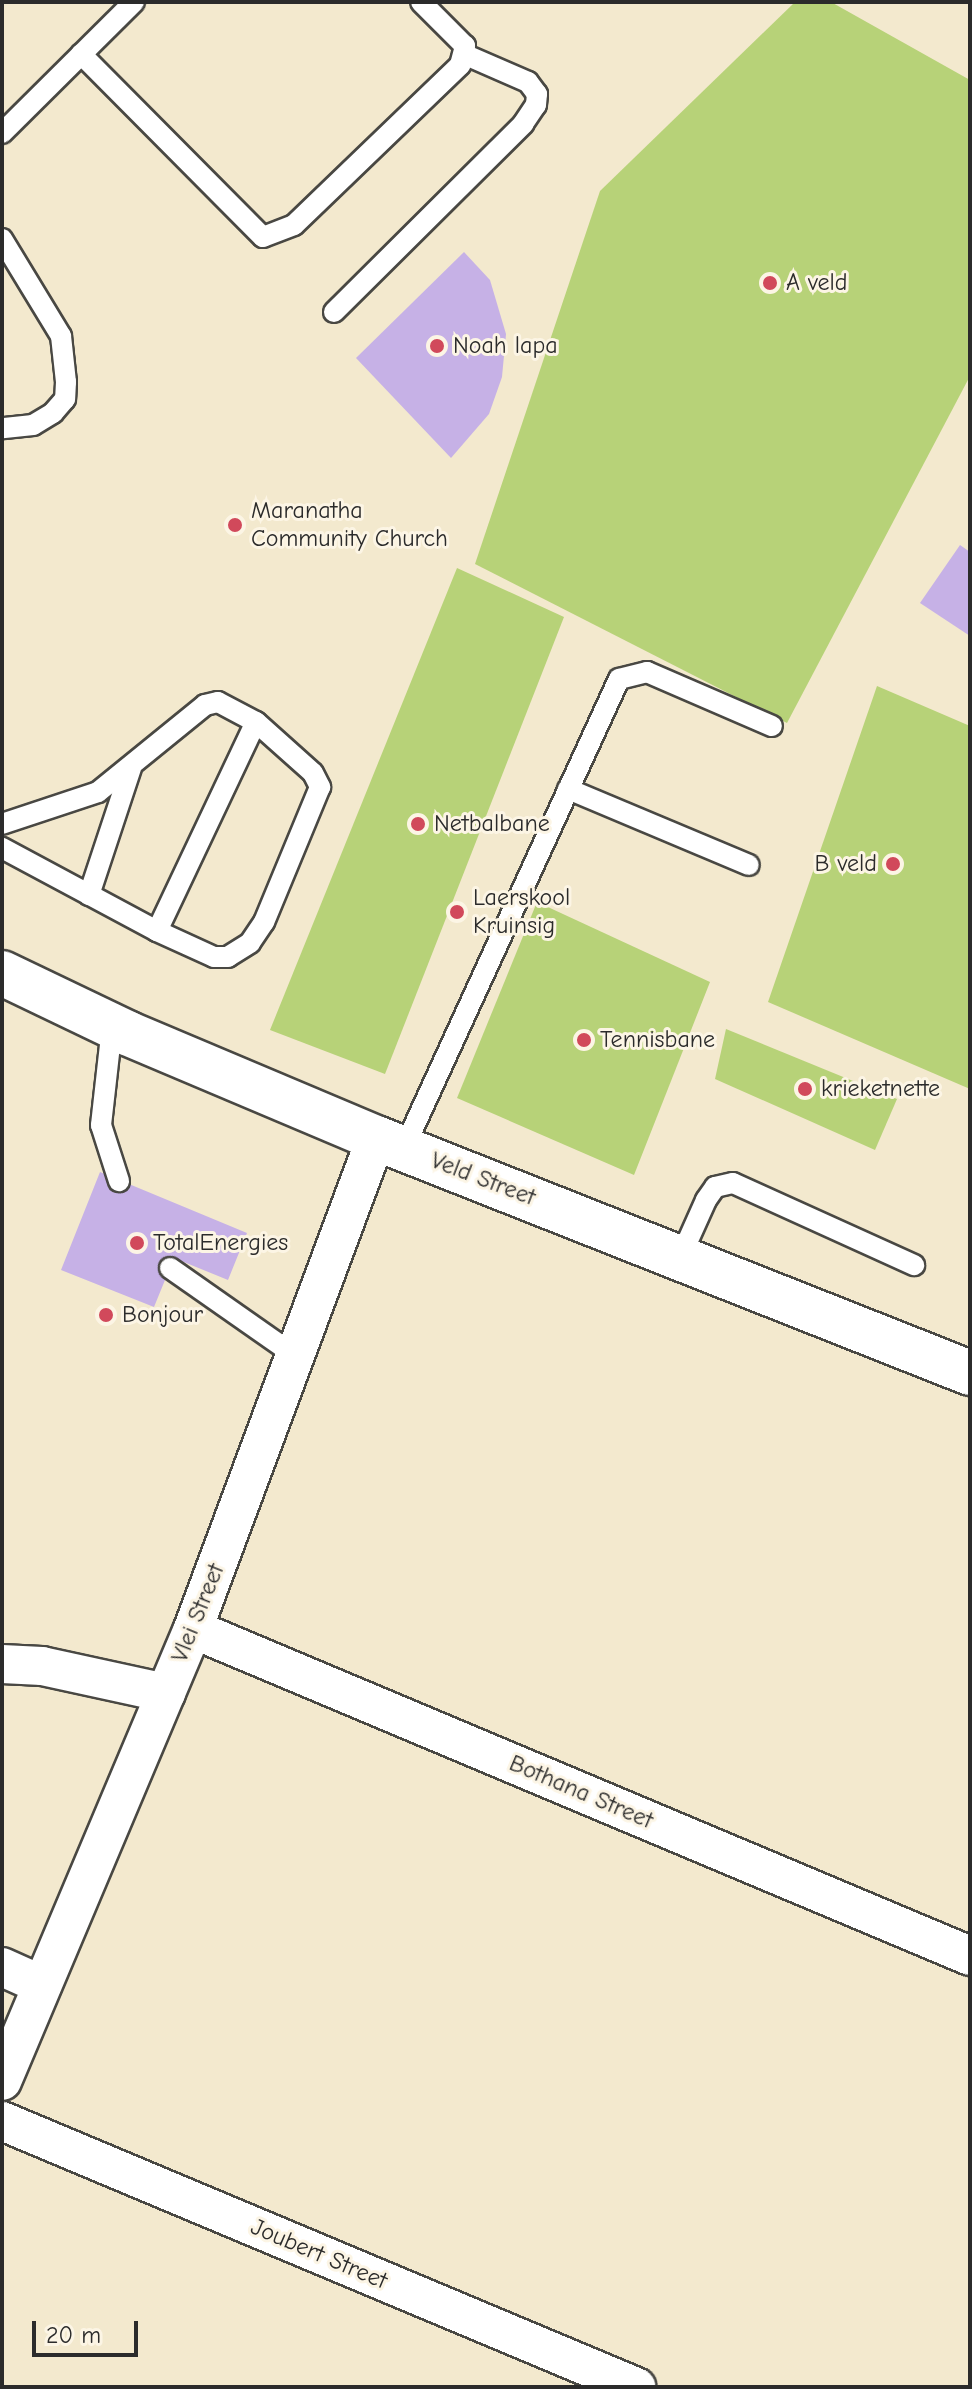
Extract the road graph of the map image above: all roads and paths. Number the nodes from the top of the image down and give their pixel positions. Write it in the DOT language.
graph roads {
  1 [pos="134,2"];
  2 [pos="421,2"];
  3 [pos="81,54"];
  4 [pos="466,55"];
  5 [pos="2,133"];
  6 [pos="2,239"];
  7 [pos="334,312"];
  8 [pos="2,428"];
  9 [pos="256,722"];
  10 [pos="772,726"];
  11 [pos="131,768"];
  12 [pos="568,789"];
  13 [pos="2,824"];
  14 [pos="2,848"];
  15 [pos="749,865"];
  16 [pos="89,895"];
  17 [pos="157,931"];
  18 [pos="2,973"];
  19 [pos="112,1027"];
  20 [pos="390,1143"];
  21 [pos="119,1181"];
  22 [pos="681,1256"];
  23 [pos="914,1265"];
  24 [pos="170,1268"];
  25 [pos="297,1357"];
  26 [pos="970,1373"];
  27 [pos="193,1629"];
  28 [pos="2,1664"];
  29 [pos="166,1693"];
  30 [pos="970,1956"];
  31 [pos="2,1967"];
  32 [pos="42,1985"];
  33 [pos="2,2081"];
  34 [pos="2,2121"];
  35 [pos="636,2387"];
  1 -- 3 [label="lane"];
  2 -- 4 [label="lane"];
  3 -- 4 [label="lane"];
  3 -- 5 [label="lane"];
  4 -- 7 [label="lane"];
  6 -- 8 [label="lane"];
  9 -- 11 [label="lane"];
  9 -- 17 [label="lane"];
  9 -- 17 [label="lane"];
  10 -- 12 [label="lane"];
  11 -- 13 [label="lane"];
  11 -- 16 [label="lane"];
  12 -- 15 [label="lane"];
  12 -- 20 [label="lane"];
  14 -- 16 [label="lane"];
  16 -- 17 [label="lane"];
  18 -- 19 [label="street, Veld Street"];
  19 -- 20 [label="street, Veld Street"];
  19 -- 21 [label="lane"];
  20 -- 22 [label="street, Veld Street"];
  20 -- 25 [label="street, Vlei Street"];
  22 -- 23 [label="lane"];
  22 -- 26 [label="street, Veld Street"];
  24 -- 25 [label="lane"];
  25 -- 27 [label="street, Vlei Street"];
  27 -- 29 [label="street, Vlei Street"];
  27 -- 30 [label="street, Bothana Street"];
  28 -- 29 [label="street"];
  29 -- 32 [label="street, Vlei Street"];
  31 -- 32 [label="street"];
  32 -- 33 [label="street, Vlei Street"];
  34 -- 35 [label="street, Joubert Street"];
}
